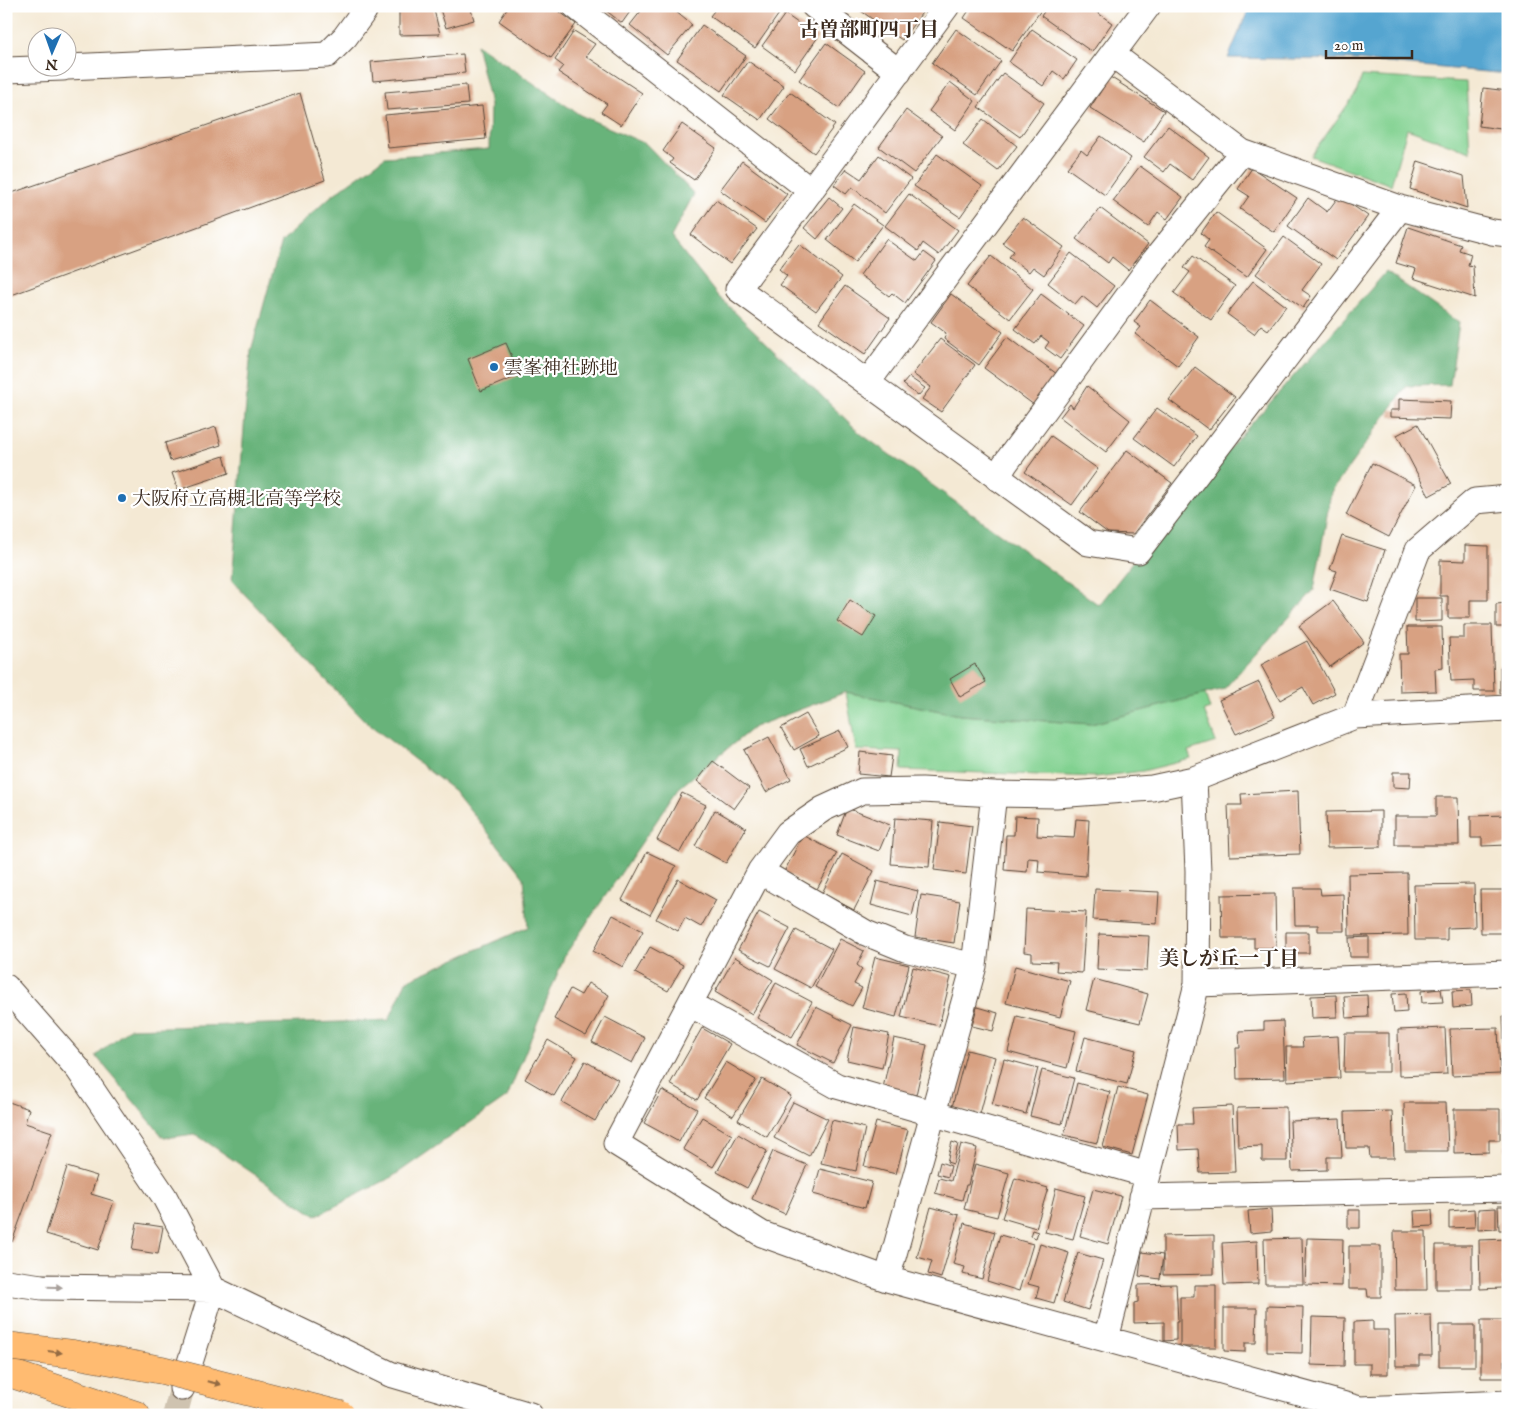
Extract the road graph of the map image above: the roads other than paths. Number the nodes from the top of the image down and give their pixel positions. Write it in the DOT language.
graph roads {
  1 [pos="365,6"];
  2 [pos="575,6"];
  3 [pos="814,6"];
  4 [pos="947,6"];
  5 [pos="1148,6"];
  6 [pos="1112,54"];
  7 [pos="78,67"];
  8 [pos="28,69"];
  9 [pos="6,70"];
  10 [pos="899,72"];
  11 [pos="1242,152"];
  12 [pos="811,191"];
  13 [pos="1400,208"];
  14 [pos="1508,234"];
  15 [pos="867,383"];
  16 [pos="997,478"];
  17 [pos="1508,498"];
  18 [pos="1508,708"];
  19 [pos="1355,716"];
  20 [pos="1194,779"];
  21 [pos="994,794"];
  22 [pos="760,871"];
  23 [pos="974,966"];
  24 [pos="1508,973"];
  25 [pos="1197,984"];
  26 [pos="6,987"];
  27 [pos="690,1004"];
  28 [pos="934,1114"];
  29 [pos="1145,1186"];
  30 [pos="1508,1189"];
  31 [pos="887,1279"];
  32 [pos="6,1282"];
  33 [pos="213,1289"];
  34 [pos="1106,1339"];
  35 [pos="6,1346"];
  36 [pos="6,1372"];
  37 [pos="182,1388"];
  38 [pos="1508,1403"];
  39 [pos="136,1415"];
  40 [pos="341,1415"];
  41 [pos="530,1415"];
  1 -- 7 [label="street"];
  2 -- 12 [label="street"];
  3 -- 10 [label="street"];
  4 -- 10 [label="street"];
  5 -- 6 [label="street"];
  6 -- 11 [label="street"];
  6 -- 15 [label="street"];
  8 -- 9 [label="street"];
  10 -- 12 [label="street"];
  11 -- 13 [label="street"];
  11 -- 16 [label="street"];
  12 -- 15 [label="street"];
  13 -- 14 [label="street"];
  13 -- 16 [label="street"];
  15 -- 16 [label="street"];
  17 -- 19 [label="street"];
  18 -- 19 [label="street"];
  19 -- 20 [label="street"];
  20 -- 21 [label="street"];
  20 -- 25 [label="street"];
  21 -- 22 [label="street"];
  21 -- 23 [label="street"];
  22 -- 23 [label="street"];
  22 -- 27 [label="street"];
  23 -- 28 [label="street"];
  24 -- 25 [label="street"];
  25 -- 29 [label="street"];
  26 -- 33 [label="street"];
  27 -- 28 [label="street"];
  27 -- 31 [label="street"];
  28 -- 29 [label="street"];
  28 -- 31 [label="street"];
  29 -- 30 [label="street"];
  29 -- 34 [label="street"];
  31 -- 34 [label="street"];
  32 -- 33 [label="street, one-way"];
  33 -- 37 [label="street"];
  33 -- 41 [label="street"];
  34 -- 38 [label="street"];
  35 -- 40 [label="highway, one-way, bridge"];
  36 -- 39 [label="highway"];
}
